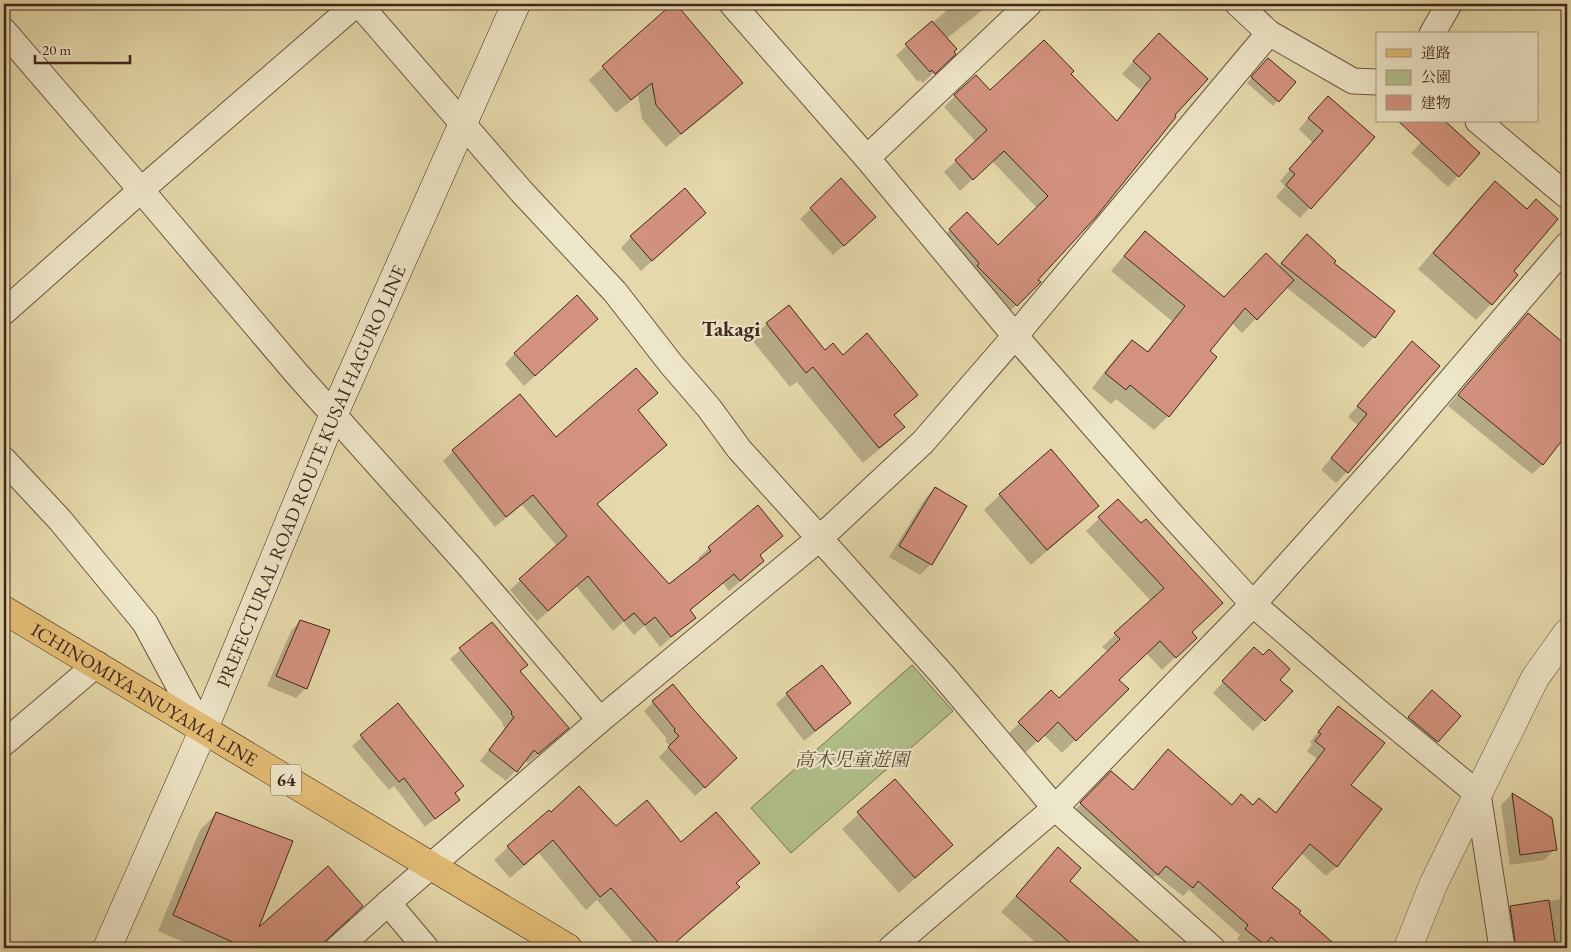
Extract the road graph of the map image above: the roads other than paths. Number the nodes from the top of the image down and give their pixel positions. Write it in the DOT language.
graph roads {
  1 [pos="358,4"];
  2 [pos="516,4"];
  3 [pos="732,4"];
  4 [pos="1029,4"];
  5 [pos="1239,4"];
  6 [pos="1449,4"];
  7 [pos="4,31"];
  8 [pos="1433,32"];
  9 [pos="1269,33"];
  10 [pos="1376,82"];
  11 [pos="1479,122"];
  12 [pos="462,124"];
  13 [pos="867,158"];
  14 [pos="142,190"];
  15 [pos="1567,196"];
  16 [pos="1567,245"];
  17 [pos="4,312"];
  18 [pos="1015,336"];
  19 [pos="333,416"];
  20 [pos="4,460"];
  21 [pos="820,538"];
  22 [pos="1253,604"];
  23 [pos="4,610"];
  24 [pos="1567,633"];
  25 [pos="97,664"];
  26 [pos="600,720"];
  27 [pos="203,730"];
  28 [pos="4,743"];
  29 [pos="1478,794"];
  30 [pos="1055,808"];
  31 [pos="430,866"];
  32 [pos="388,903"];
  33 [pos="107,948"];
  34 [pos="338,948"];
  35 [pos="426,948"];
  36 [pos="568,948"];
  37 [pos="890,948"];
  38 [pos="1212,948"];
  39 [pos="1408,948"];
  40 [pos="1502,948"];
  1 -- 12 [label="street"];
  1 -- 14 [label="street"];
  2 -- 12 [label="main road, PREFECTURAL ROAD ROUTE KUSAI HAGURO LINE"];
  3 -- 13 [label="street"];
  4 -- 13 [label="street"];
  5 -- 9 [label="street"];
  6 -- 8 [label="street"];
  7 -- 14 [label="street"];
  9 -- 10 [label="street"];
  9 -- 18 [label="street"];
  11 -- 15 [label="street"];
  12 -- 19 [label="main road, PREFECTURAL ROAD ROUTE KUSAI HAGURO LINE"];
  12 -- 21 [label="street"];
  13 -- 18 [label="street"];
  14 -- 17 [label="street"];
  14 -- 19 [label="street"];
  16 -- 22 [label="street"];
  18 -- 21 [label="street"];
  18 -- 22 [label="street"];
  19 -- 26 [label="street"];
  19 -- 27 [label="main road, PREFECTURAL ROAD ROUTE KUSAI HAGURO LINE"];
  20 -- 27 [label="street"];
  21 -- 26 [label="street"];
  21 -- 30 [label="street"];
  22 -- 29 [label="street"];
  22 -- 30 [label="street"];
  23 -- 25 [label="main road, ICHINOMIYA-INUYAMA LINE / 64"];
  24 -- 29 [label="main road"];
  25 -- 27 [label="main road, ICHINOMIYA-INUYAMA LINE / 64"];
  25 -- 28 [label="street"];
  26 -- 31 [label="street"];
  27 -- 31 [label="main road, ICHINOMIYA-INUYAMA LINE / 64"];
  27 -- 33 [label="main road, PREFECTURAL ROAD ROUTE KUSAI HAGURO LINE"];
  29 -- 39 [label="main road"];
  29 -- 40 [label="street"];
  30 -- 37 [label="street"];
  30 -- 38 [label="street"];
  31 -- 32 [label="street"];
  31 -- 36 [label="main road, ICHINOMIYA-INUYAMA LINE / 64"];
  32 -- 34 [label="street"];
  32 -- 35 [label="street"];
}
